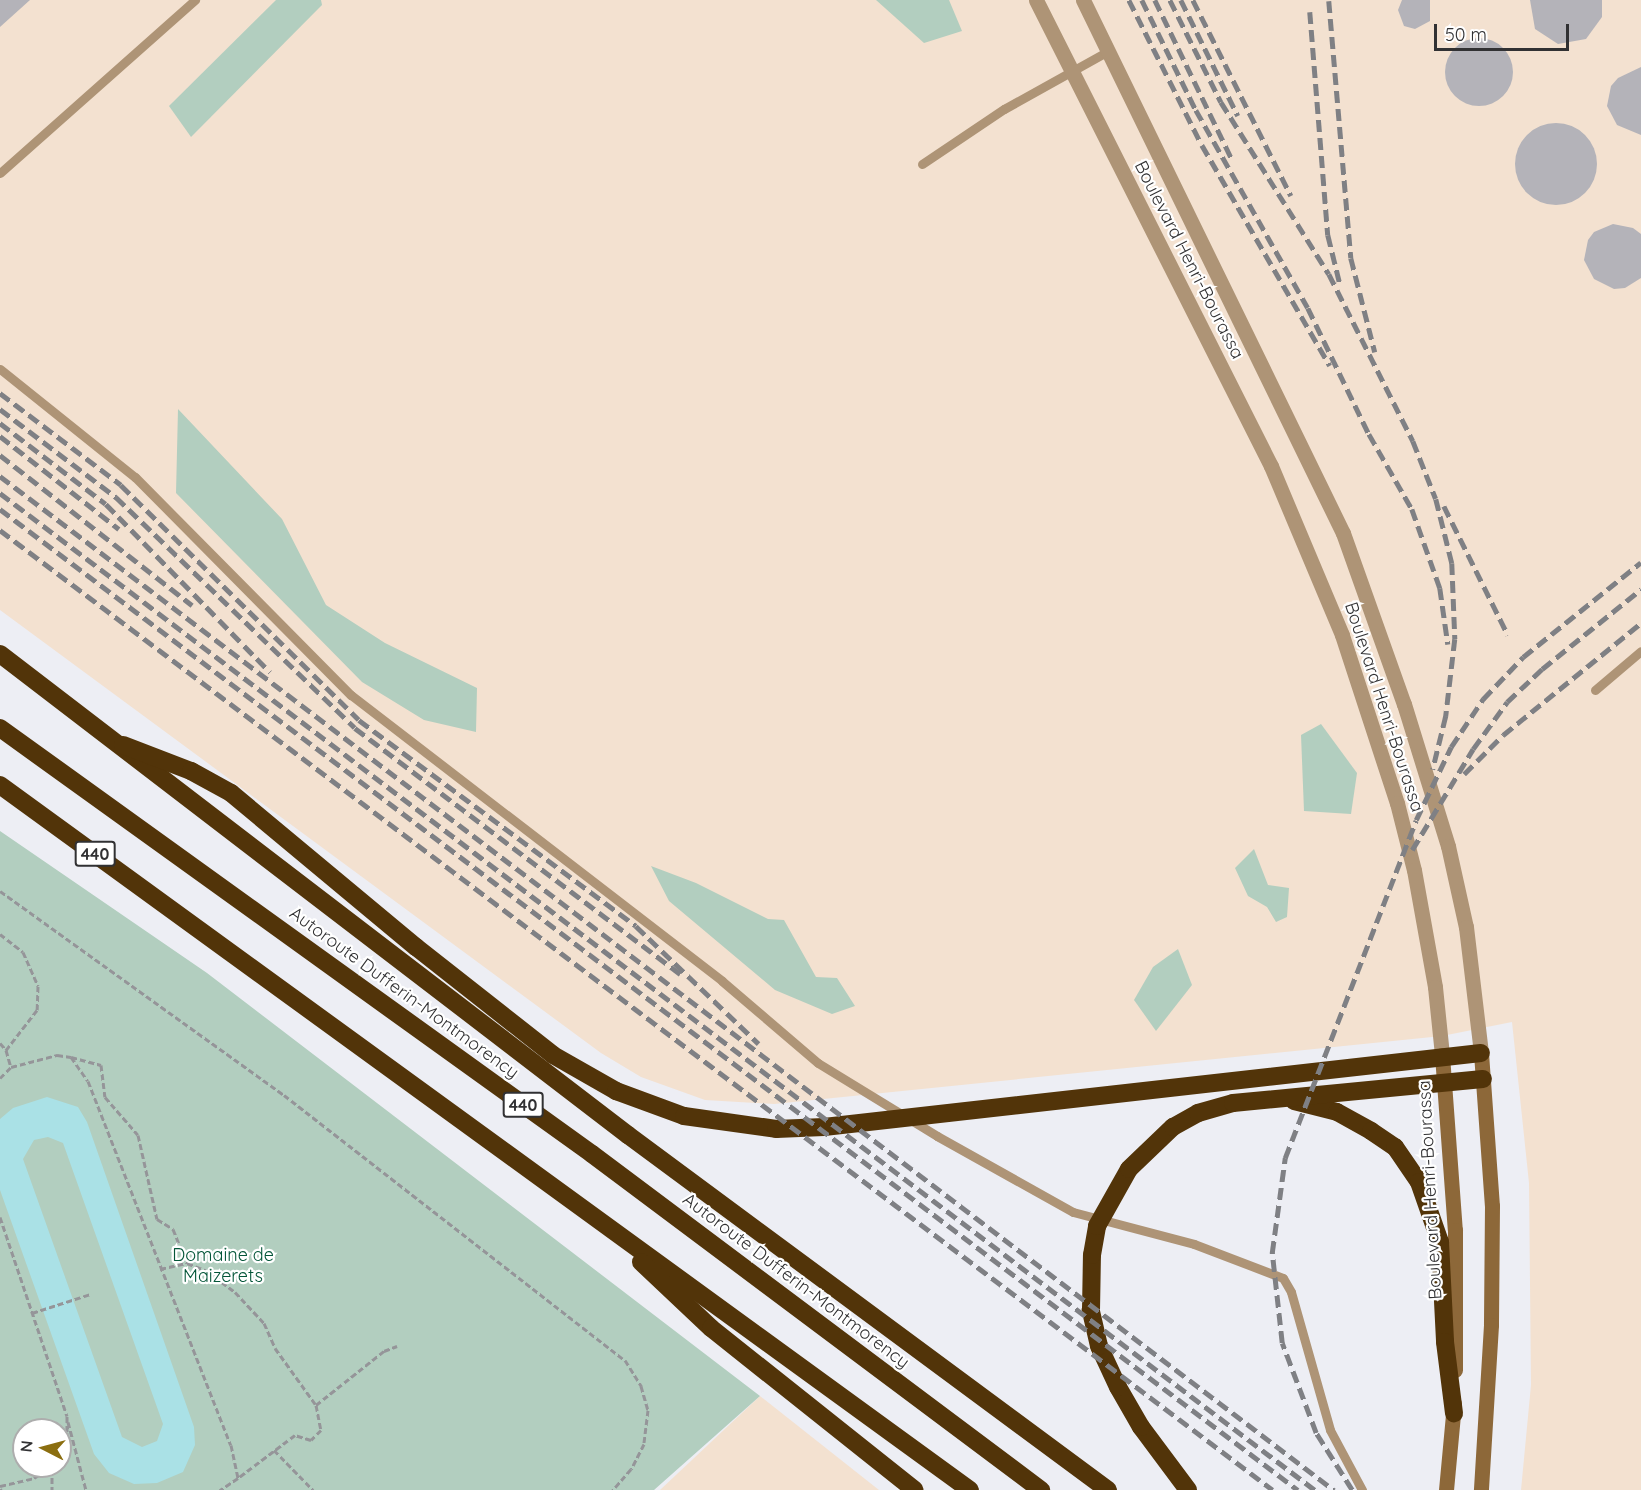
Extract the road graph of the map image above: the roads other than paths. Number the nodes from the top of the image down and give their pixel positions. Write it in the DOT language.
graph roads {
  1 [pos="195,0"];
  2 [pos="1036,0"];
  3 [pos="1083,0"];
  4 [pos="1108,51"];
  5 [pos="1072,73"];
  6 [pos="922,164"];
  7 [pos="0,173"];
  8 [pos="0,369"];
  9 [pos="1641,651"];
  10 [pos="0,654"];
  11 [pos="1595,690"];
  12 [pos="0,728"];
  13 [pos="123,745"];
  14 [pos="0,785"];
  15 [pos="1481,1053"];
  16 [pos="1442,1056"];
  17 [pos="1484,1079"];
  18 [pos="1444,1081"];
  19 [pos="1280,1100"];
  20 [pos="587,1211"];
  21 [pos="1454,1413"];
  22 [pos="915,1490"];
  23 [pos="970,1490"];
  24 [pos="1041,1490"];
  25 [pos="1108,1490"];
  26 [pos="1188,1490"];
  27 [pos="1362,1490"];
  28 [pos="1446,1490"];
  29 [pos="1481,1490"];
  1 -- 7 [label="lane"];
  2 -- 5 [label="street, Boulevard Henri-Bourassa"];
  3 -- 4 [label="street, Boulevard Henri-Bourassa"];
  4 -- 5 [label="lane"];
  4 -- 15 [label="street, Boulevard Henri-Bourassa"];
  5 -- 6 [label="lane"];
  5 -- 16 [label="street, Boulevard Henri-Bourassa"];
  8 -- 27 [label="lane"];
  9 -- 11 [label="lane"];
  10 -- 13 [label="highway"];
  12 -- 24 [label="highway, Autoroute Dufferin-Montmorency / 440"];
  13 -- 16 [label="highway"];
  13 -- 25 [label="highway"];
  14 -- 20 [label="highway, 440"];
  15 -- 16 [label="highway"];
  15 -- 17 [label="main road, Boulevard Henri-Bourassa"];
  16 -- 18 [label="main road, Boulevard Henri-Bourassa"];
  17 -- 18 [label="highway"];
  17 -- 29 [label="main road, Boulevard Henri-Bourassa"];
  18 -- 19 [label="highway"];
  18 -- 21 [label="main road, Boulevard Henri-Bourassa"];
  19 -- 21 [label="highway"];
  19 -- 26 [label="highway"];
  20 -- 22 [label="highway"];
  20 -- 23 [label="highway, 440"];
  21 -- 28 [label="main road, Boulevard Henri-Bourassa"];
}
